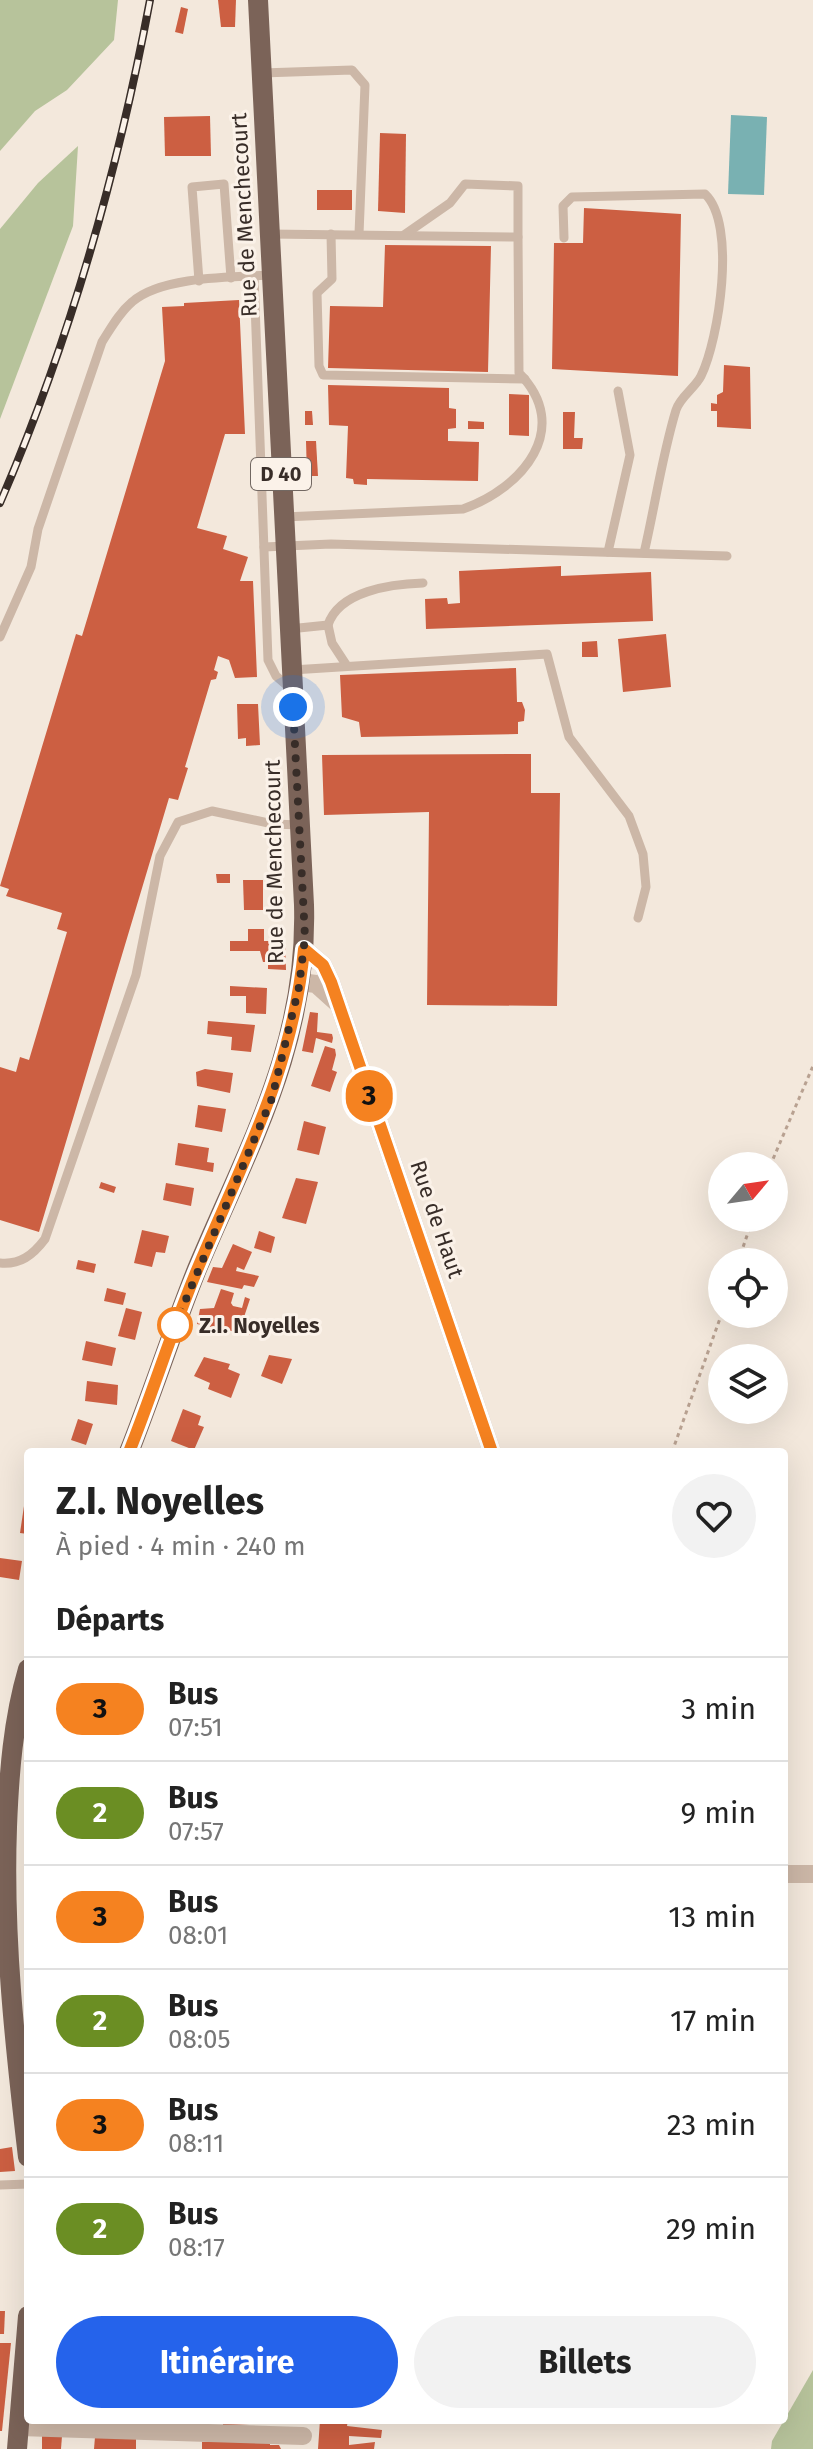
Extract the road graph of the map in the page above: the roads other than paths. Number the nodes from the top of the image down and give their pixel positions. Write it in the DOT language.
graph roads {
  1 [pos="258,0"];
  2 [pos="261,73"];
  3 [pos="269,234"];
  4 [pos="331,234"];
  5 [pos="359,234"];
  6 [pos="403,235"];
  7 [pos="518,237"];
  8 [pos="564,238"];
  9 [pos="262,275"];
  10 [pos="231,278"];
  11 [pos="199,281"];
  12 [pos="525,379"];
  13 [pos="618,391"];
  14 [pos="284,517"];
  15 [pos="264,547"];
  16 [pos="285,548"];
  17 [pos="608,552"];
  18 [pos="644,553"];
  19 [pos="727,556"];
  20 [pos="423,583"];
  21 [pos="328,625"];
  22 [pos="289,629"];
  23 [pos="0,637"];
  24 [pos="347,666"];
  25 [pos="292,680"];
  26 [pos="300,825"];
  27 [pos="638,918"];
  28 [pos="304,949"];
  29 [pos="300,982"];
  30 [pos="336,1002"];
  31 [pos="0,1263"];
  32 [pos="130,1448"];
  33 [pos="491,1448"];
  34 [pos="24,1687"];
  35 [pos="788,1874"];
  36 [pos="813,1874"];
  37 [pos="3,1895"];
  38 [pos="8,2049"];
  39 [pos="24,2135"];
  40 [pos="24,2184"];
  41 [pos="0,2185"];
  42 [pos="24,2365"];
  43 [pos="19,2427"];
  44 [pos="303,2435"];
  45 [pos="17,2449"];
  1 -- 2 [label="main road, Rue de Menchecourt / D 40"];
  2 -- 3 [label="main road, Rue de Menchecourt / D 40"];
  2 -- 5 [label="lane"];
  3 -- 4 [label="lane"];
  3 -- 9 [label="main road, Rue de Menchecourt / D 40"];
  4 -- 5 [label="lane"];
  4 -- 12 [label="lane"];
  5 -- 6 [label="lane"];
  6 -- 7 [label="lane"];
  6 -- 7 [label="lane"];
  7 -- 12 [label="lane"];
  8 -- 18 [label="lane"];
  9 -- 10 [label="lane"];
  9 -- 14 [label="main road, Rue de Menchecourt / D 40"];
  9 -- 15 [label="lane"];
  10 -- 11 [label="lane"];
  10 -- 11 [label="lane"];
  11 -- 23 [label="lane"];
  12 -- 14 [label="lane"];
  13 -- 17 [label="lane"];
  14 -- 16 [label="main road, Rue de Menchecourt / D 40"];
  15 -- 16 [label="lane"];
  15 -- 25 [label="lane"];
  16 -- 17 [label="lane"];
  16 -- 22 [label="main road, Rue de Menchecourt / D 40"];
  17 -- 18 [label="lane"];
  18 -- 19 [label="lane"];
  20 -- 21 [label="lane"];
  21 -- 22 [label="lane"];
  21 -- 24 [label="lane"];
  22 -- 25 [label="main road, Rue de Menchecourt / D 40"];
  24 -- 25 [label="lane"];
  24 -- 27 [label="lane"];
  25 -- 26 [label="main road, Rue de Menchecourt / D 40"];
  26 -- 28 [label="main road, Rue de Menchecourt / D 40"];
  26 -- 31 [label="lane"];
  28 -- 29 [label="main road, Rue de Menchecourt / D 40"];
  28 -- 30 [label="street, Rue de Haut"];
  29 -- 30 [label="street"];
  29 -- 32 [label="main road, Rue de Menchecourt / D 40"];
  30 -- 33 [label="street, Rue de Haut"];
  34 -- 37 [label="main road"];
  35 -- 36 [label="street"];
  37 -- 38 [label="main road"];
  38 -- 39 [label="main road"];
  40 -- 41 [label="lane"];
  42 -- 43 [label="main road"];
  43 -- 44 [label="street"];
  43 -- 45 [label="main road"];
}
